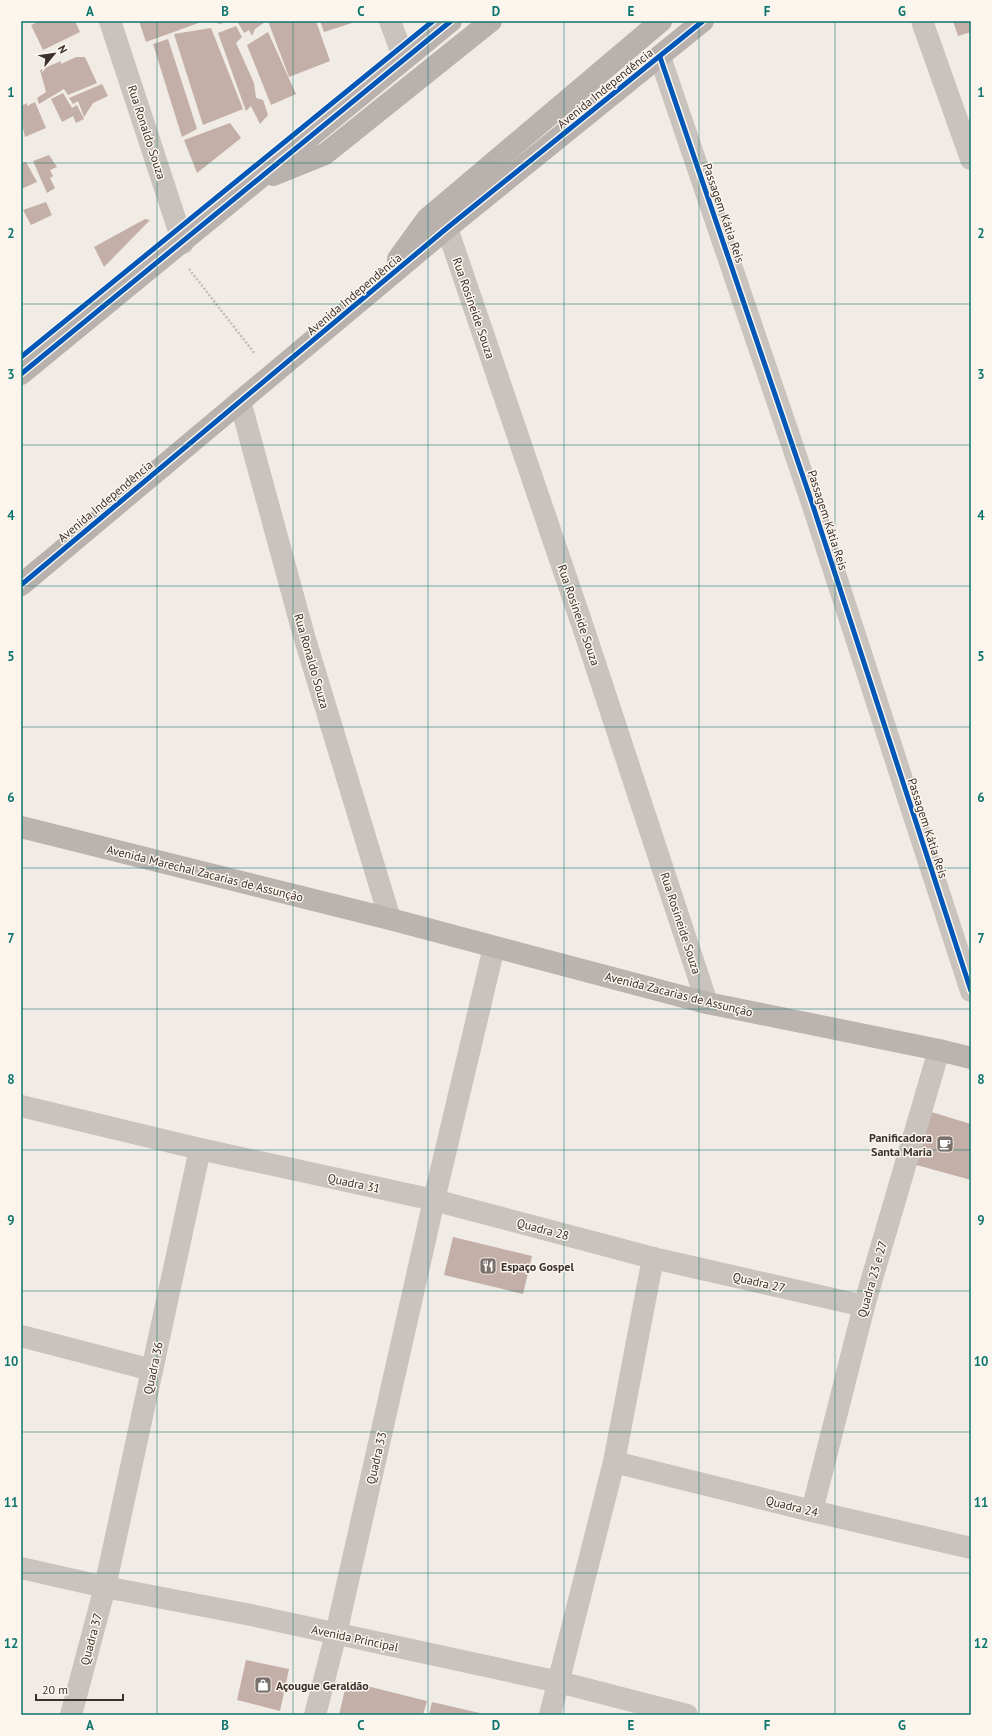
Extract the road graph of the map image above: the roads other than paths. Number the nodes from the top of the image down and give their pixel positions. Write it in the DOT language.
graph roads {
  1 [pos="110,21"];
  2 [pos="390,21"];
  3 [pos="451,21"];
  4 [pos="492,21"];
  5 [pos="661,21"];
  6 [pos="702,21"];
  7 [pos="922,21"];
  8 [pos="660,57"];
  9 [pos="404,60"];
  10 [pos="971,159"];
  11 [pos="253,183"];
  12 [pos="447,228"];
  13 [pos="179,247"];
  14 [pos="376,289"];
  15 [pos="21,374"];
  16 [pos="240,401"];
  17 [pos="21,585"];
  18 [pos="21,827"];
  19 [pos="390,919"];
  20 [pos="494,947"];
  21 [pos="971,991"];
  22 [pos="707,1003"];
  23 [pos="939,1050"];
  24 [pos="971,1058"];
  25 [pos="21,1106"];
  26 [pos="200,1149"];
  27 [pos="434,1200"];
  28 [pos="653,1258"];
  29 [pos="864,1306"];
  30 [pos="21,1336"];
  31 [pos="152,1370"];
  32 [pos="614,1462"];
  33 [pos="812,1511"];
  34 [pos="971,1548"];
  35 [pos="21,1568"];
  36 [pos="105,1587"];
  37 [pos="336,1634"];
  38 [pos="558,1682"];
  39 [pos="71,1715"];
  40 [pos="315,1715"];
  41 [pos="550,1715"];
  42 [pos="687,1715"];
  1 -- 13 [label="street, Rua Ronaldo Souza"];
  2 -- 9 [label="street"];
  3 -- 9 [label="main road"];
  4 -- 11 [label="main road"];
  5 -- 14 [label="main road"];
  6 -- 8 [label="main road, Avenida Independência"];
  7 -- 10 [label="street"];
  8 -- 12 [label="main road, Avenida Independência"];
  8 -- 21 [label="street, Passagem Kátia Reis"];
  9 -- 11 [label="main road"];
  11 -- 13 [label="main road"];
  12 -- 14 [label="main road, Avenida Independência"];
  12 -- 22 [label="street, Rua Rosineide Souza"];
  13 -- 15 [label="main road"];
  14 -- 16 [label="main road, Avenida Independência"];
  16 -- 17 [label="main road, Avenida Independência"];
  16 -- 19 [label="street, Rua Ronaldo Souza"];
  18 -- 19 [label="main road, Avenida Marechal Zacarias de Assunção"];
  19 -- 20 [label="main road, Avenida Zacarias de Assunção"];
  20 -- 22 [label="main road, Avenida Zacarias de Assunção"];
  20 -- 27 [label="street"];
  22 -- 23 [label="main road, Avenida Zacarias de Assunção"];
  23 -- 24 [label="main road, Avenida Zacarias de Assunção"];
  23 -- 29 [label="street, Quadra 23 e 27"];
  25 -- 26 [label="street, Quadra 31"];
  26 -- 27 [label="street, Quadra 31"];
  26 -- 31 [label="street, Quadra 36"];
  27 -- 28 [label="street, Quadra 28"];
  27 -- 37 [label="street, Quadra 33"];
  28 -- 29 [label="street, Quadra 27"];
  28 -- 32 [label="street"];
  29 -- 33 [label="street, Quadra 23 e 27"];
  30 -- 31 [label="street"];
  31 -- 36 [label="street, Quadra 36"];
  32 -- 33 [label="street, Quadra 24"];
  32 -- 38 [label="street"];
  33 -- 34 [label="street, Quadra 24"];
  35 -- 36 [label="street, Avenida Principal"];
  36 -- 37 [label="street, Avenida Principal"];
  36 -- 39 [label="street, Quadra 37"];
  37 -- 38 [label="street, Avenida Principal"];
  37 -- 40 [label="street, Quadra 33"];
  38 -- 41 [label="street"];
  38 -- 42 [label="street, Avenida Principal"];
}
